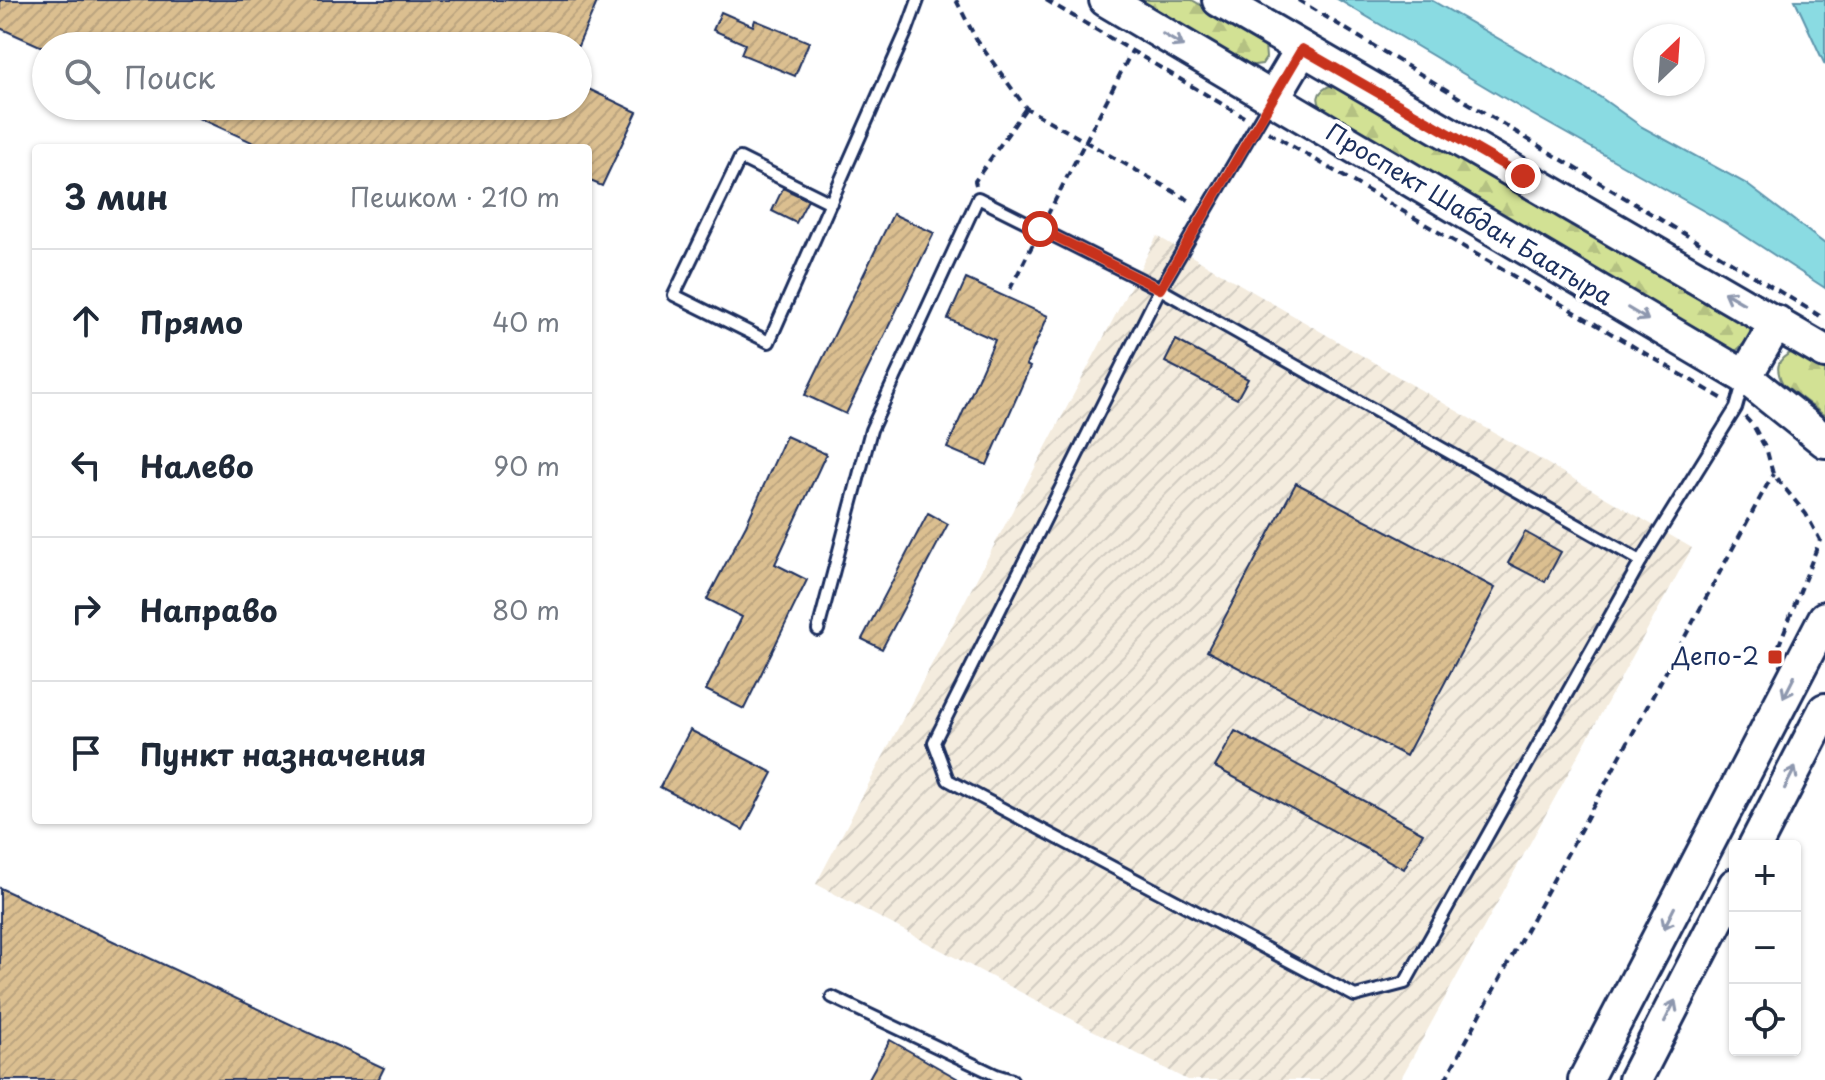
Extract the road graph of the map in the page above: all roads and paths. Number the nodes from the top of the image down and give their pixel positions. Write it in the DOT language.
graph roads {
  1 [pos="918,0"];
  2 [pos="956,0"];
  3 [pos="1046,0"];
  4 [pos="1106,0"];
  5 [pos="1219,0"];
  6 [pos="1298,0"];
  7 [pos="1302,49"];
  8 [pos="1132,51"];
  9 [pos="1026,108"];
  10 [pos="1265,112"];
  11 [pos="1085,142"];
  12 [pos="978,198"];
  13 [pos="831,203"];
  14 [pos="1207,210"];
  15 [pos="1040,229"];
  16 [pos="1010,289"];
  17 [pos="1160,289"];
  18 [pos="1825,319"];
  19 [pos="1777,322"];
  20 [pos="1825,352"];
  21 [pos="1741,393"];
  22 [pos="1825,441"];
  23 [pos="1773,474"];
  24 [pos="1641,561"];
  25 [pos="1825,618"];
  26 [pos="818,630"];
  27 [pos="1775,657"];
  28 [pos="1825,710"];
  29 [pos="1758,840"];
  30 [pos="1729,897"];
  31 [pos="832,997"];
  32 [pos="1012,1080"];
  33 [pos="1445,1080"];
  34 [pos="1585,1080"];
  35 [pos="1635,1080"];
  1 -- 13 [label="lane"];
  2 -- 9 [label="path"];
  3 -- 8 [label="path"];
  4 -- 10 [label="main road, Проспект Шабдан Баатыра, one-way"];
  5 -- 7 [label="main road"];
  6 -- 18 [label="path"];
  7 -- 10 [label="main road"];
  19 -- 7 [label="main road, one-way"];
  8 -- 10 [label="path"];
  8 -- 11 [label="path"];
  9 -- 11 [label="path"];
  9 -- 12 [label="path"];
  10 -- 14 [label="lane"];
  10 -- 21 [label="main road, Проспект Шабдан Баатыра, one-way"];
  10 -- 21 [label="path"];
  11 -- 14 [label="path"];
  11 -- 15 [label="path"];
  12 -- 15 [label="lane"];
  12 -- 26 [label="lane"];
  13 -- 13 [label="lane"];
  14 -- 17 [label="lane"];
  15 -- 16 [label="path"];
  15 -- 17 [label="lane"];
  17 -- 24 [label="lane"];
  17 -- 24 [label="lane"];
  19 -- 20 [label="main road"];
  19 -- 21 [label="main road"];
  21 -- 22 [label="main road, Проспект Шабдан Баатыра"];
  21 -- 23 [label="path"];
  21 -- 24 [label="lane"];
  23 -- 27 [label="path"];
  23 -- 33 [label="path"];
  25 -- 34 [label="main road, one-way"];
  29 -- 28 [label="main road, one-way"];
  35 -- 30 [label="main road, one-way"];
  31 -- 32 [label="lane"];
}
